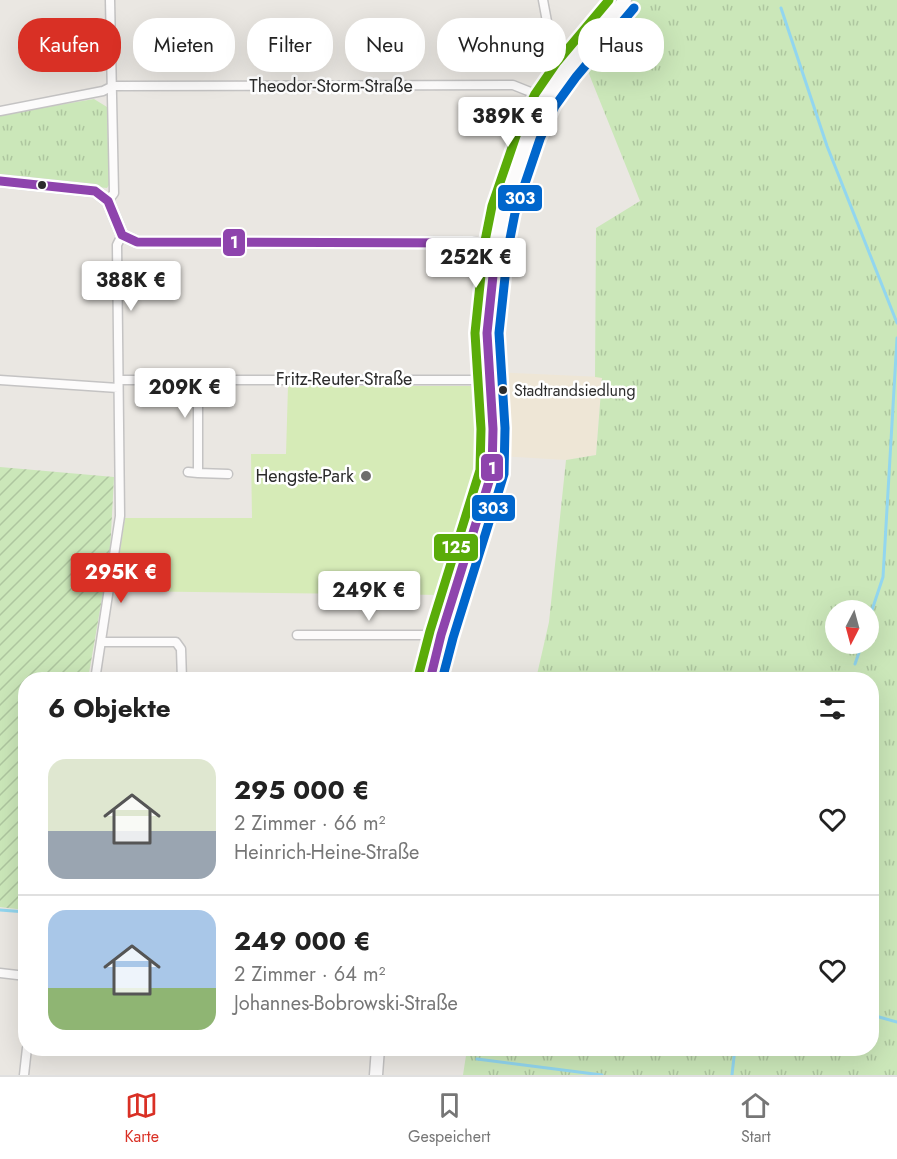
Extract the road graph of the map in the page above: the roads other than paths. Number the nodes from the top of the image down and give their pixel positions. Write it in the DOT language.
graph roads {
  1 [pos="110,0"];
  2 [pos="543,0"];
  3 [pos="625,0"];
  4 [pos="546,18"];
  5 [pos="566,70"];
  6 [pos="565,72"];
  7 [pos="113,86"];
  8 [pos="545,100"];
  9 [pos="0,111"];
  10 [pos="0,181"];
  11 [pos="108,201"];
  12 [pos="122,235"];
  13 [pos="496,247"];
  14 [pos="0,380"];
  15 [pos="198,380"];
  16 [pos="490,380"];
  17 [pos="118,384"];
  18 [pos="228,474"];
  19 [pos="297,635"];
  20 [pos="441,635"];
  21 [pos="102,642"];
  22 [pos="96,672"];
  23 [pos="182,672"];
  24 [pos="432,672"];
  25 [pos="0,973"];
  26 [pos="18,975"];
  27 [pos="26,1056"];
  28 [pos="377,1056"];
  29 [pos="24,1075"];
  30 [pos="376,1075"];
  1 -- 7 [label="street"];
  2 -- 4 [label="street"];
  3 -- 5 [label="main road"];
  6 -- 8 [label="main road"];
  7 -- 8 [label="street, Theodor-Storm-Straße"];
  7 -- 9 [label="street, Theodor-Storm-Straße"];
  7 -- 11 [label="street"];
  8 -- 13 [label="main road"];
  10 -- 11 [label="street"];
  11 -- 12 [label="street"];
  12 -- 13 [label="street"];
  12 -- 17 [label="street"];
  13 -- 16 [label="main road"];
  14 -- 17 [label="street, Fritz-Reuter-Straße"];
  15 -- 16 [label="street, Fritz-Reuter-Straße"];
  15 -- 17 [label="street, Fritz-Reuter-Straße"];
  15 -- 18 [label="street"];
  16 -- 20 [label="main road"];
  17 -- 21 [label="street"];
  19 -- 20 [label="street"];
  20 -- 24 [label="main road"];
  21 -- 22 [label="street"];
  21 -- 23 [label="street"];
  25 -- 26 [label="street"];
  27 -- 29 [label="street"];
  28 -- 30 [label="main road"];
}
